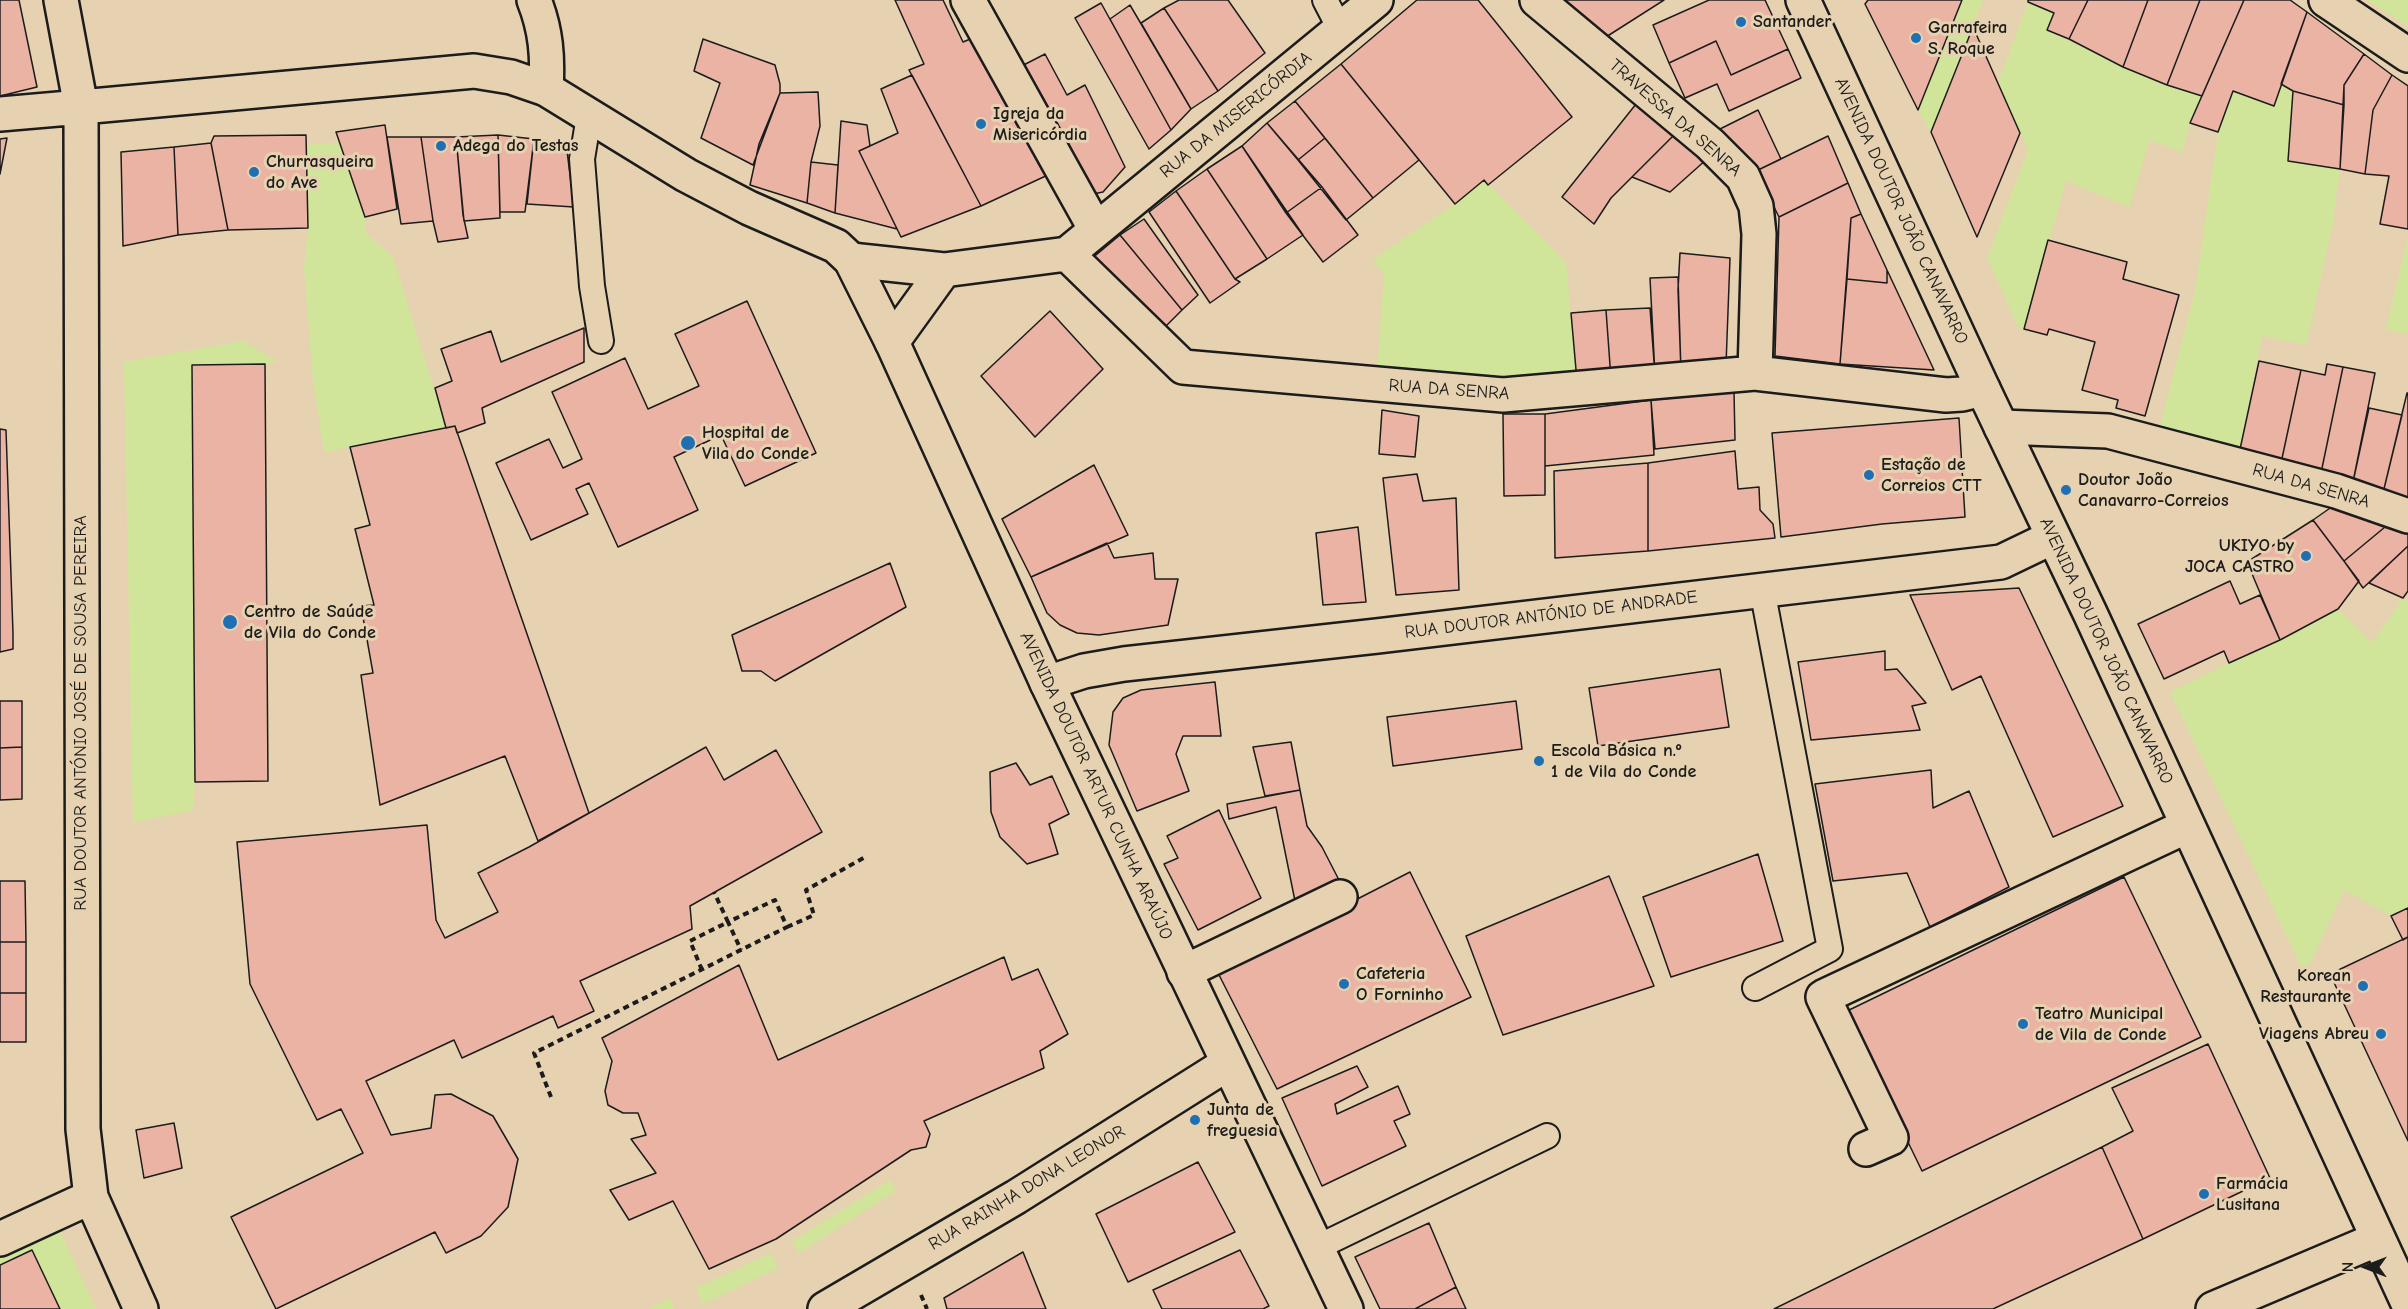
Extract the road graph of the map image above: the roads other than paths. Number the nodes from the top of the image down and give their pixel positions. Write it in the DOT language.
graph roads {
  1 [pos="61,0"];
  2 [pos="534,0"];
  3 [pos="968,0"];
  4 [pos="1325,0"];
  5 [pos="1376,0"];
  6 [pos="1537,0"];
  7 [pos="1803,0"];
  8 [pos="2326,0"];
  9 [pos="1340,29"];
  10 [pos="2408,55"];
  11 [pos="546,89"];
  12 [pos="81,106"];
  13 [pos="0,114"];
  14 [pos="589,116"];
  15 [pos="1096,230"];
  16 [pos="1067,254"];
  17 [pos="851,260"];
  18 [pos="944,270"];
  19 [pos="601,341"];
  20 [pos="892,342"];
  21 [pos="1755,373"];
  22 [pos="1983,389"];
  23 [pos="2001,427"];
  24 [pos="2408,516"];
  25 [pos="2053,537"];
  26 [pos="1762,589"];
  27 [pos="1047,684"];
  28 [pos="2187,826"];
  29 [pos="1340,897"];
  30 [pos="1184,972"];
  31 [pos="1755,988"];
  32 [pos="1227,1064"];
  33 [pos="1547,1136"];
  34 [pos="1866,1149"];
  35 [pos="91,1197"];
  36 [pos="0,1239"];
  37 [pos="2378,1239"];
  38 [pos="1318,1247"];
  39 [pos="2408,1303"];
  40 [pos="141,1309"];
  41 [pos="825,1309"];
  42 [pos="1346,1309"];
  43 [pos="2213,1309"];
  1 -- 12 [label="street, RUA DOUTOR ANTÓNIO JOSÉ DE SOUSA PEREIRA"];
  2 -- 11 [label="street"];
  3 -- 15 [label="street"];
  4 -- 9 [label="lane"];
  5 -- 9 [label="street, RUA DA MISERICÓRDIA"];
  6 -- 21 [label="street, TRAVESSA DA SENRA"];
  7 -- 22 [label="street, AVENIDA DOUTOR JOÃO CANAVARRO"];
  8 -- 10 [label="street"];
  9 -- 15 [label="street, RUA DA MISERICÓRDIA"];
  11 -- 12 [label="street"];
  11 -- 14 [label="street"];
  12 -- 13 [label="street"];
  12 -- 35 [label="street, RUA DOUTOR ANTÓNIO JOSÉ DE SOUSA PEREIRA"];
  14 -- 17 [label="street"];
  14 -- 19 [label="lane"];
  15 -- 16 [label="street, RUA DA MISERICÓRDIA"];
  16 -- 18 [label="street"];
  16 -- 21 [label="street, RUA DA SENRA"];
  17 -- 18 [label="street"];
  17 -- 20 [label="street, AVENIDA DOUTOR ARTUR CUNHA ARAÚJO"];
  18 -- 20 [label="street"];
  20 -- 27 [label="street, AVENIDA DOUTOR ARTUR CUNHA ARAÚJO"];
  21 -- 22 [label="street, RUA DA SENRA"];
  22 -- 23 [label="street, AVENIDA DOUTOR JOÃO CANAVARRO"];
  23 -- 24 [label="street, RUA DA SENRA"];
  23 -- 25 [label="street, AVENIDA DOUTOR JOÃO CANAVARRO"];
  25 -- 26 [label="street, RUA DOUTOR ANTÓNIO DE ANDRADE"];
  25 -- 28 [label="street, AVENIDA DOUTOR JOÃO CANAVARRO"];
  26 -- 27 [label="street, RUA DOUTOR ANTÓNIO DE ANDRADE"];
  26 -- 31 [label="lane"];
  27 -- 30 [label="street, AVENIDA DOUTOR ARTUR CUNHA ARAÚJO"];
  28 -- 34 [label="street"];
  28 -- 37 [label="street, AVENIDA DOUTOR JOÃO CANAVARRO"];
  29 -- 30 [label="street"];
  30 -- 32 [label="street, AVENIDA DOUTOR ARTUR CUNHA ARAÚJO"];
  32 -- 38 [label="street, AVENIDA DOUTOR ARTUR CUNHA ARAÚJO"];
  32 -- 41 [label="street, RUA RAINHA DONA LEONOR"];
  33 -- 38 [label="lane"];
  35 -- 36 [label="street"];
  35 -- 40 [label="street, RUA DOUTOR ANTÓNIO JOSÉ DE SOUSA PEREIRA"];
  37 -- 39 [label="street, AVENIDA DOUTOR JOÃO CANAVARRO"];
  37 -- 43 [label="street"];
  38 -- 42 [label="street, AVENIDA DOUTOR ARTUR CUNHA ARAÚJO"];
}
